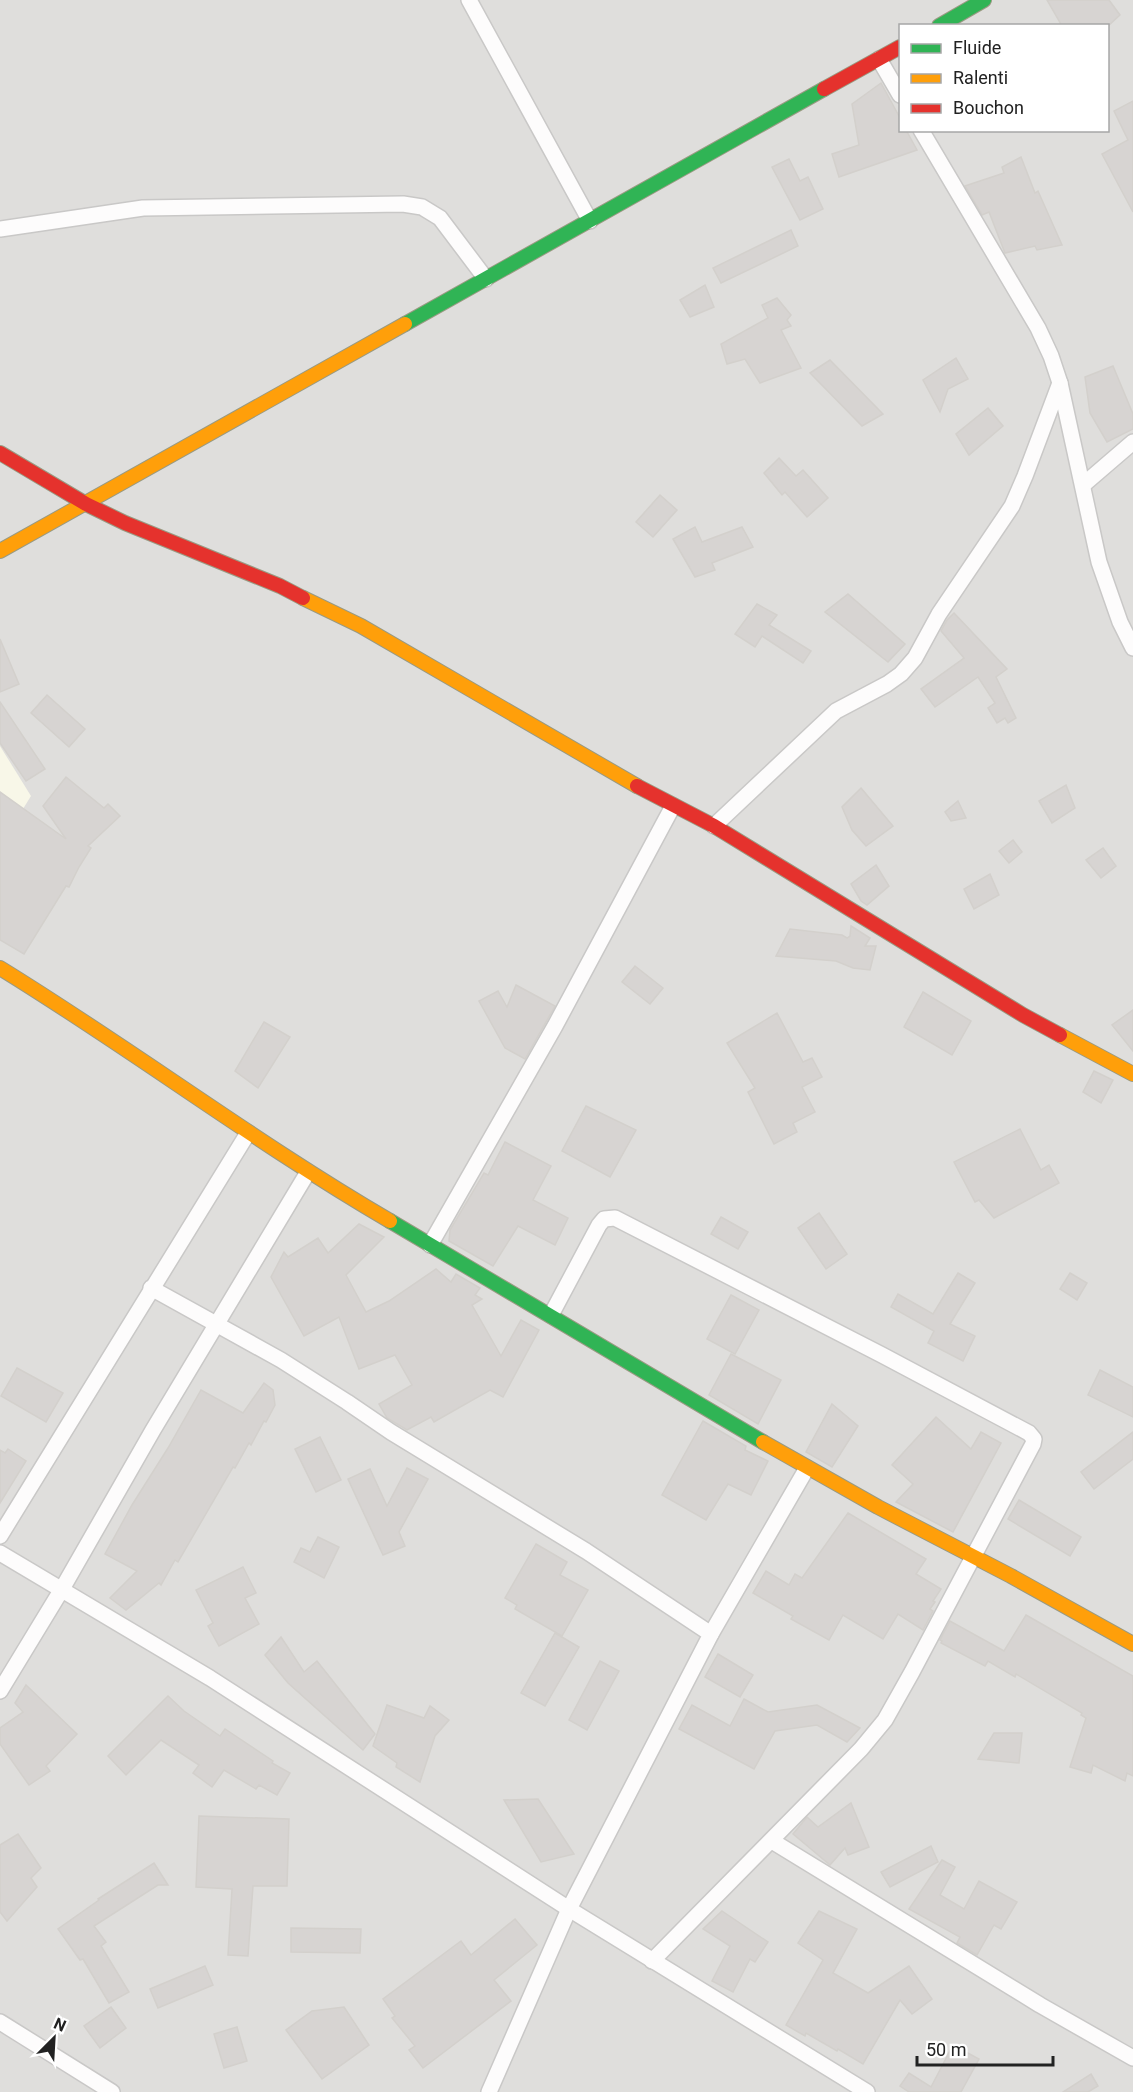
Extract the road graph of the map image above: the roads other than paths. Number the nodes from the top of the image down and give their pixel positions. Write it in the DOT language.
graph roads {
  1 [pos="468,0"];
  2 [pos="984,0"];
  3 [pos="942,24"];
  4 [pos="899,48"];
  5 [pos="879,59"];
  6 [pos="899,93"];
  7 [pos="922,132"];
  8 [pos="590,221"];
  9 [pos="0,229"];
  10 [pos="486,279"];
  11 [pos="1060,383"];
  12 [pos="1133,442"];
  13 [pos="0,453"];
  14 [pos="1083,485"];
  15 [pos="86,504"];
  16 [pos="0,551"];
  17 [pos="1133,648"];
  18 [pos="673,806"];
  19 [pos="714,826"];
  20 [pos="0,968"];
  21 [pos="1133,1074"];
  22 [pos="248,1133"];
  23 [pos="308,1172"];
  24 [pos="430,1245"];
  25 [pos="151,1288"];
  26 [pos="551,1315"];
  27 [pos="216,1326"];
  28 [pos="807,1467"];
  29 [pos="0,1536"];
  30 [pos="0,1552"];
  31 [pos="973,1556"];
  32 [pos="62,1589"];
  33 [pos="711,1634"];
  34 [pos="1133,1644"];
  35 [pos="0,1691"];
  36 [pos="772,1841"];
  37 [pos="568,1909"];
  38 [pos="652,1961"];
  39 [pos="0,2022"];
  40 [pos="1133,2058"];
  41 [pos="112,2092"];
  42 [pos="489,2092"];
  43 [pos="867,2092"];
  1 -- 8 [label="street"];
  2 -- 3 [label="street"];
  4 -- 5 [label="street"];
  5 -- 6 [label="street"];
  5 -- 8 [label="street"];
  7 -- 11 [label="street"];
  8 -- 10 [label="street"];
  9 -- 10 [label="street"];
  10 -- 15 [label="street"];
  11 -- 14 [label="street"];
  11 -- 19 [label="street"];
  12 -- 14 [label="street"];
  13 -- 15 [label="street"];
  14 -- 17 [label="street"];
  15 -- 16 [label="street"];
  15 -- 18 [label="street"];
  18 -- 19 [label="street"];
  18 -- 24 [label="street"];
  19 -- 21 [label="street"];
  20 -- 22 [label="street"];
  22 -- 23 [label="street"];
  22 -- 25 [label="street"];
  23 -- 24 [label="street"];
  23 -- 27 [label="street"];
  24 -- 26 [label="street"];
  25 -- 27 [label="street"];
  25 -- 29 [label="street"];
  26 -- 28 [label="street"];
  26 -- 31 [label="street"];
  27 -- 32 [label="street"];
  27 -- 33 [label="street"];
  28 -- 31 [label="street"];
  28 -- 33 [label="street"];
  30 -- 32 [label="street"];
  31 -- 34 [label="street"];
  31 -- 36 [label="street"];
  32 -- 35 [label="street"];
  32 -- 37 [label="street"];
  33 -- 37 [label="street"];
  36 -- 38 [label="street"];
  36 -- 40 [label="street"];
  37 -- 38 [label="street"];
  37 -- 42 [label="street"];
  38 -- 43 [label="street"];
  39 -- 41 [label="street"];
}
